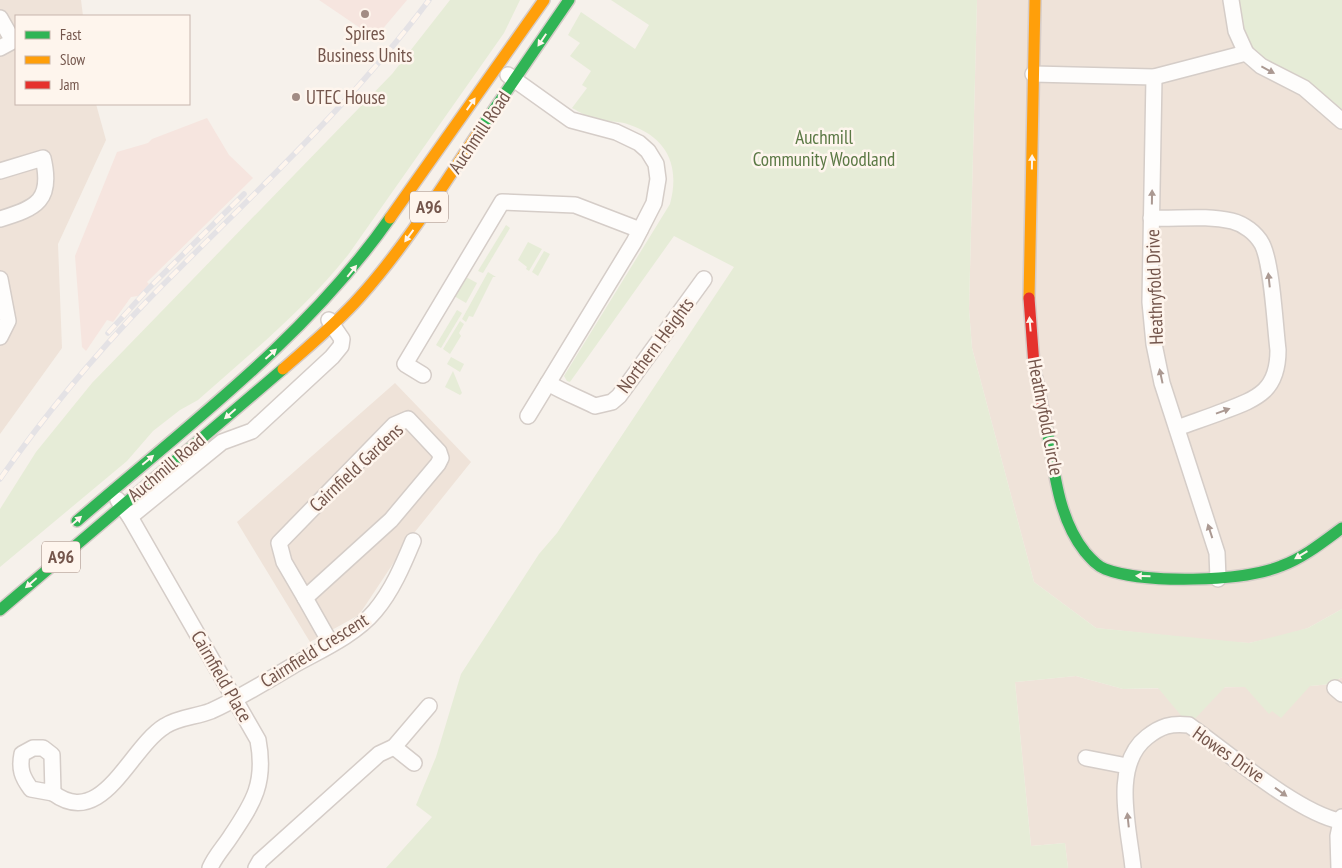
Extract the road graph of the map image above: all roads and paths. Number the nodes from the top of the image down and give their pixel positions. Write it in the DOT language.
graph roads {
  1 [pos="544,0"];
  2 [pos="569,0"];
  3 [pos="1036,0"];
  4 [pos="1231,0"];
  5 [pos="0,18"];
  6 [pos="0,48"];
  7 [pos="1246,53"];
  8 [pos="497,66"];
  9 [pos="1033,74"];
  10 [pos="1154,77"];
  11 [pos="514,80"];
  12 [pos="1342,121"];
  13 [pos="0,171"];
  14 [pos="1151,218"];
  15 [pos="0,219"];
  16 [pos="640,230"];
  17 [pos="0,279"];
  18 [pos="704,279"];
  19 [pos="320,308"];
  20 [pos="333,325"];
  21 [pos="0,337"];
  22 [pos="423,375"];
  23 [pos="548,383"];
  24 [pos="528,416"];
  25 [pos="1177,428"];
  26 [pos="110,491"];
  27 [pos="126,511"];
  28 [pos="1342,528"];
  29 [pos="64,532"];
  30 [pos="413,541"];
  31 [pos="1218,579"];
  32 [pos="305,598"];
  33 [pos="0,610"];
  34 [pos="331,644"];
  35 [pos="236,699"];
  36 [pos="429,706"];
  37 [pos="394,747"];
  38 [pos="1086,758"];
  39 [pos="414,763"];
  40 [pos="1127,766"];
  41 [pos="53,793"];
  42 [pos="1341,819"];
  43 [pos="210,868"];
  44 [pos="256,868"];
  45 [pos="1133,868"];
  46 [pos="1339,868"];
  1 -- 8 [label="main road, Auchmill Road / A96"];
  2 -- 11 [label="main road, Auchmill Road / A96, one-way"];
  3 -- 9 [label="main road, Heathryfold Circle"];
  4 -- 7 [label="street"];
  5 -- 6 [label="street"];
  7 -- 10 [label="street"];
  7 -- 12 [label="street, one-way"];
  8 -- 11 [label="street, Auchmill Road"];
  19 -- 8 [label="main road, Auchmill Road / A96, one-way"];
  9 -- 10 [label="street"];
  31 -- 9 [label="main road, Heathryfold Circle, one-way"];
  14 -- 10 [label="street, Heathryfold Drive, one-way"];
  11 -- 16 [label="street, Auchmill Road"];
  11 -- 20 [label="main road, Auchmill Road / A96, one-way"];
  13 -- 15 [label="street"];
  25 -- 14 [label="street, Heathryfold Drive, one-way"];
  25 -- 14 [label="street, one-way"];
  16 -- 22 [label="street"];
  16 -- 23 [label="street, Auchmill Road"];
  17 -- 21 [label="street"];
  18 -- 23 [label="street, Northern Heights"];
  19 -- 20 [label="street, Auchmill Road"];
  26 -- 19 [label="main road, Auchmill Road / A96, one-way"];
  20 -- 27 [label="main road, Auchmill Road / A96, one-way"];
  20 -- 27 [label="street, Auchmill Road"];
  23 -- 24 [label="street, Auchmill Road"];
  31 -- 25 [label="street, Heathryfold Drive, one-way"];
  26 -- 27 [label="street, Cairnfield Place"];
  29 -- 26 [label="main road, Auchmill Road / A96, one-way"];
  27 -- 33 [label="main road, Auchmill Road / A96, one-way"];
  27 -- 35 [label="street, Cairnfield Place"];
  28 -- 31 [label="main road, Heathryfold Circle, one-way"];
  30 -- 34 [label="street, Cairnfield Crescent"];
  32 -- 32 [label="street, Cairnfield Gardens"];
  32 -- 34 [label="street, Cairnfield Gardens"];
  34 -- 35 [label="street, Cairnfield Crescent"];
  35 -- 41 [label="street, Cairnfield Crescent"];
  35 -- 43 [label="street, Cairnfield Place"];
  36 -- 37 [label="street"];
  37 -- 39 [label="street"];
  37 -- 44 [label="street"];
  38 -- 40 [label="street"];
  40 -- 42 [label="street, Howes Drive, one-way"];
  45 -- 40 [label="street, Howes Drive, one-way"];
  42 -- 46 [label="street"];
}
